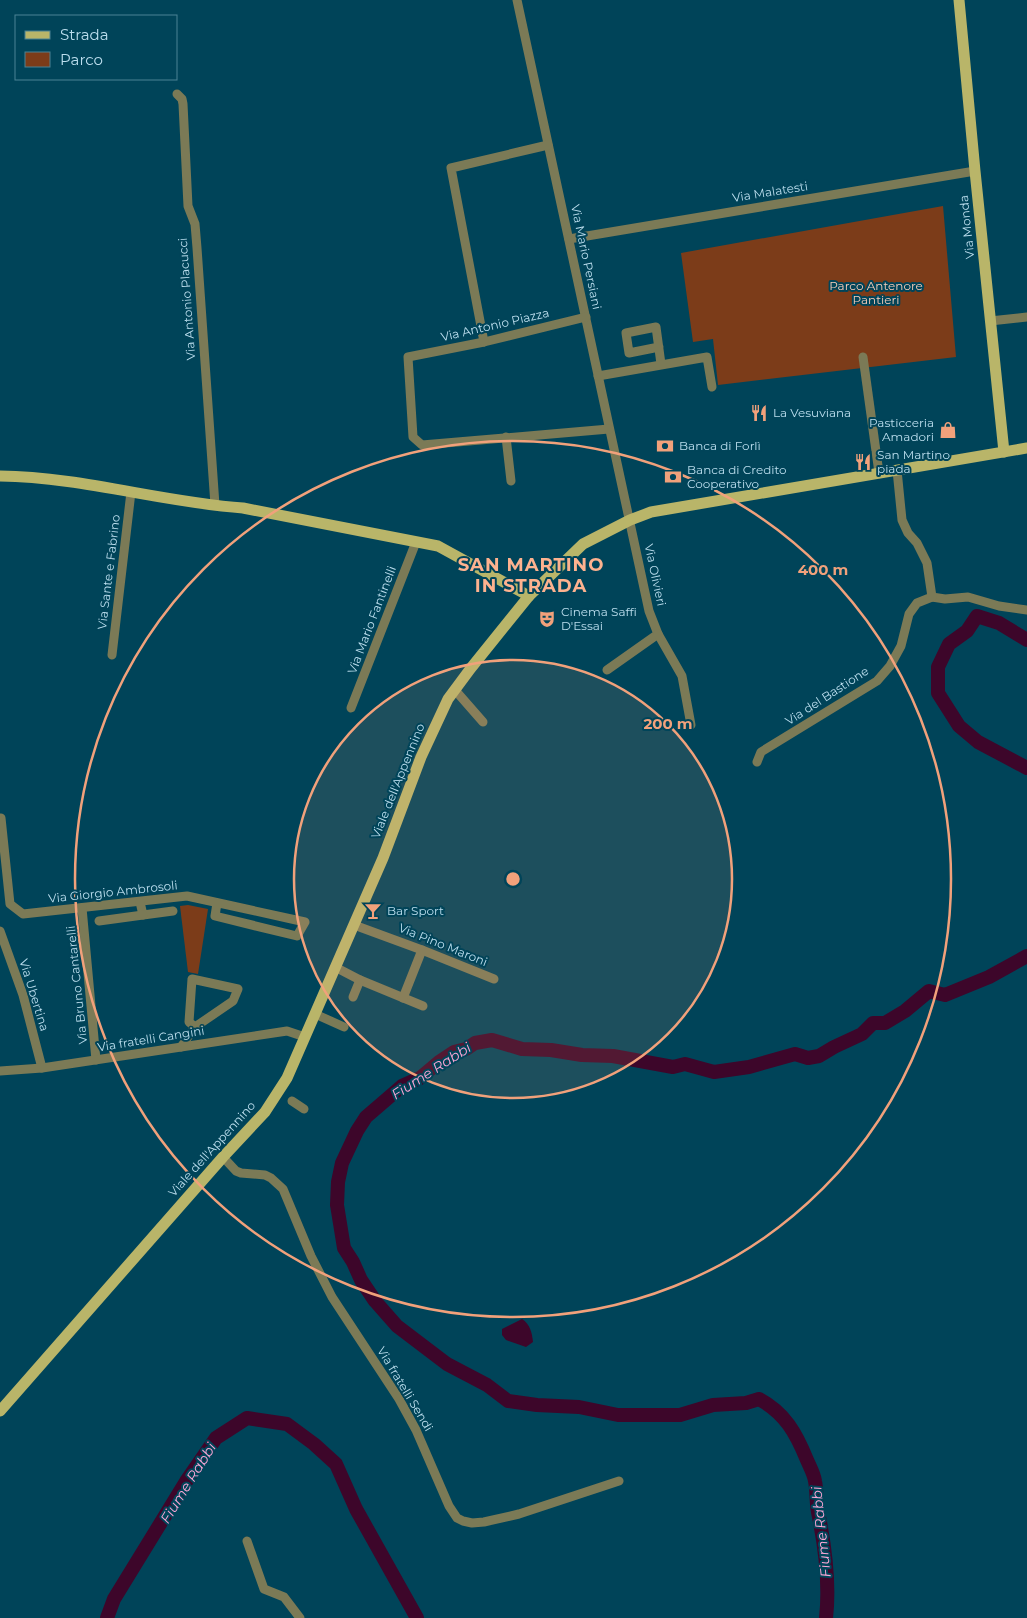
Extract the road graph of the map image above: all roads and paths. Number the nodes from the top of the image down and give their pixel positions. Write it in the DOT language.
graph roads {
  1 [pos="517,0"];
  2 [pos="960,0"];
  3 [pos="177,94"];
  4 [pos="548,145"];
  5 [pos="975,171"];
  6 [pos="569,239"];
  7 [pos="586,317"];
  8 [pos="1027,317"];
  9 [pos="990,321"];
  10 [pos="484,342"];
  11 [pos="659,347"];
  12 [pos="863,356"];
  13 [pos="660,364"];
  14 [pos="598,376"];
  15 [pos="712,387"];
  16 [pos="609,428"];
  17 [pos="506,438"];
  18 [pos="1027,448"];
  19 [pos="1004,452"];
  20 [pos="898,470"];
  21 [pos="880,473"];
  22 [pos="0,476"];
  23 [pos="511,481"];
  24 [pos="131,492"];
  25 [pos="215,506"];
  26 [pos="630,520"];
  27 [pos="416,542"];
  28 [pos="529,596"];
  29 [pos="932,597"];
  30 [pos="1027,610"];
  31 [pos="658,634"];
  32 [pos="112,655"];
  33 [pos="606,670"];
  34 [pos="454,690"];
  35 [pos="351,708"];
  36 [pos="483,722"];
  37 [pos="691,725"];
  38 [pos="757,762"];
  39 [pos="1,818"];
  40 [pos="140,902"];
  41 [pos="218,903"];
  42 [pos="82,908"];
  43 [pos="173,911"];
  44 [pos="143,915"];
  45 [pos="99,921"];
  46 [pos="354,925"];
  47 [pos="0,931"];
  48 [pos="422,950"];
  49 [pos="335,967"];
  50 [pos="494,979"];
  51 [pos="360,980"];
  52 [pos="352,997"];
  53 [pos="403,998"];
  54 [pos="423,1006"];
  55 [pos="315,1014"];
  56 [pos="195,1027"];
  57 [pos="344,1027"];
  58 [pos="304,1037"];
  59 [pos="180,1047"];
  60 [pos="96,1060"];
  61 [pos="42,1068"];
  62 [pos="0,1071"];
  63 [pos="285,1097"];
  64 [pos="304,1109"];
  65 [pos="223,1157"];
  66 [pos="0,1411"];
  67 [pos="619,1481"];
  68 [pos="247,1541"];
  69 [pos="300,1618"];
  1 -- 4 [label="street, Via Mario Persiani"];
  2 -- 5 [label="main road, Via Monda"];
  3 -- 25 [label="street, Via Antonio Placucci"];
  4 -- 6 [label="street, Via Mario Persiani"];
  4 -- 10 [label="street"];
  5 -- 6 [label="street, Via Malatesti"];
  5 -- 9 [label="main road, Via Monda"];
  6 -- 7 [label="street, Via Mario Persiani"];
  7 -- 10 [label="street, Via Antonio Piazza"];
  7 -- 14 [label="street, Via Mario Persiani"];
  8 -- 9 [label="street"];
  9 -- 19 [label="main road, Via Monda"];
  10 -- 17 [label="street, Via Antonio Piazza"];
  11 -- 11 [label="street"];
  11 -- 13 [label="street"];
  12 -- 21 [label="street"];
  13 -- 14 [label="street"];
  13 -- 15 [label="street"];
  14 -- 16 [label="street, Via Mario Persiani"];
  16 -- 17 [label="street"];
  16 -- 26 [label="street, Via Mario Persiani"];
  17 -- 23 [label="street"];
  18 -- 19 [label="main road, Viale dell'Appennino"];
  19 -- 20 [label="main road, Viale dell'Appennino"];
  20 -- 21 [label="main road, Viale dell'Appennino"];
  20 -- 29 [label="street"];
  21 -- 26 [label="main road, Viale dell'Appennino"];
  22 -- 24 [label="main road"];
  24 -- 25 [label="main road"];
  24 -- 32 [label="street, Via Sante e Fabrino"];
  25 -- 27 [label="main road"];
  26 -- 28 [label="main road, Viale dell'Appennino"];
  26 -- 31 [label="street, Via Olivieri"];
  27 -- 28 [label="main road"];
  27 -- 35 [label="street, Via Mario Fantinelli"];
  28 -- 34 [label="main road, Viale dell'Appennino"];
  29 -- 30 [label="street"];
  29 -- 38 [label="street, Via del Bastione"];
  31 -- 33 [label="street"];
  31 -- 37 [label="street, Via Olivieri"];
  34 -- 36 [label="street"];
  34 -- 46 [label="main road, Viale dell'Appennino"];
  39 -- 42 [label="street, Via Giorgio Ambrosoli"];
  40 -- 41 [label="street, Via Giorgio Ambrosoli"];
  40 -- 42 [label="street, Via Giorgio Ambrosoli"];
  40 -- 44 [label="street"];
  41 -- 41 [label="street, Via Giorgio Ambrosoli"];
  42 -- 60 [label="street, Via Bruno Cantarelli"];
  43 -- 44 [label="street"];
  44 -- 45 [label="street"];
  46 -- 48 [label="street, Via Pino Maroni"];
  46 -- 49 [label="main road, Viale dell'Appennino"];
  47 -- 61 [label="street, Via Ubertina"];
  48 -- 50 [label="street, Via Pino Maroni"];
  48 -- 53 [label="street"];
  49 -- 51 [label="street"];
  49 -- 55 [label="main road, Viale dell'Appennino"];
  51 -- 52 [label="street"];
  51 -- 53 [label="street"];
  53 -- 54 [label="street"];
  55 -- 57 [label="street"];
  55 -- 58 [label="main road, Viale dell'Appennino"];
  56 -- 56 [label="street"];
  56 -- 59 [label="street"];
  58 -- 59 [label="street, Via fratelli Cangini"];
  58 -- 63 [label="main road, Viale dell'Appennino"];
  59 -- 60 [label="street, Via fratelli Cangini"];
  60 -- 61 [label="street, Via fratelli Cangini"];
  61 -- 62 [label="street, Via fratelli Cangini"];
  63 -- 64 [label="street"];
  63 -- 65 [label="main road, Viale dell'Appennino"];
  65 -- 66 [label="main road, Viale dell'Appennino"];
  65 -- 67 [label="street, Via fratelli Sendi"];
  68 -- 69 [label="street"];
}
